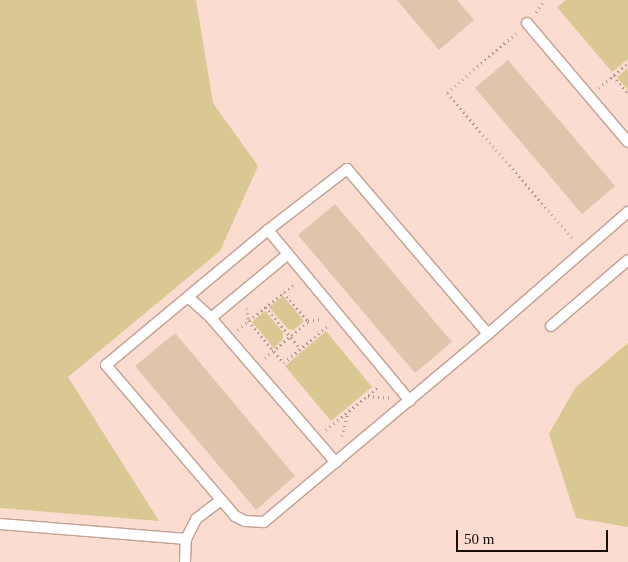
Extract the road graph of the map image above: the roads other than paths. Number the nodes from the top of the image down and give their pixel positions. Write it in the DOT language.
graph roads {
  1 [pos="528,23"];
  2 [pos="628,142"];
  3 [pos="628,212"];
  4 [pos="268,230"];
  5 [pos="288,254"];
  6 [pos="628,260"];
  7 [pos="188,297"];
  8 [pos="211,318"];
  9 [pos="552,326"];
  10 [pos="488,334"];
  11 [pos="410,401"];
  12 [pos="336,463"];
  13 [pos="221,500"];
  14 [pos="0,524"];
  15 [pos="186,539"];
  16 [pos="185,562"];
  1 -- 2 [label="lane"];
  3 -- 10 [label="lane"];
  4 -- 5 [label="lane"];
  4 -- 7 [label="lane"];
  4 -- 10 [label="lane"];
  5 -- 8 [label="lane"];
  5 -- 11 [label="lane"];
  6 -- 9 [label="lane"];
  7 -- 8 [label="lane"];
  7 -- 13 [label="lane"];
  8 -- 12 [label="lane"];
  10 -- 11 [label="lane"];
  11 -- 12 [label="lane"];
  12 -- 13 [label="lane"];
  13 -- 15 [label="lane"];
  14 -- 15 [label="lane"];
  15 -- 16 [label="lane"];
}
